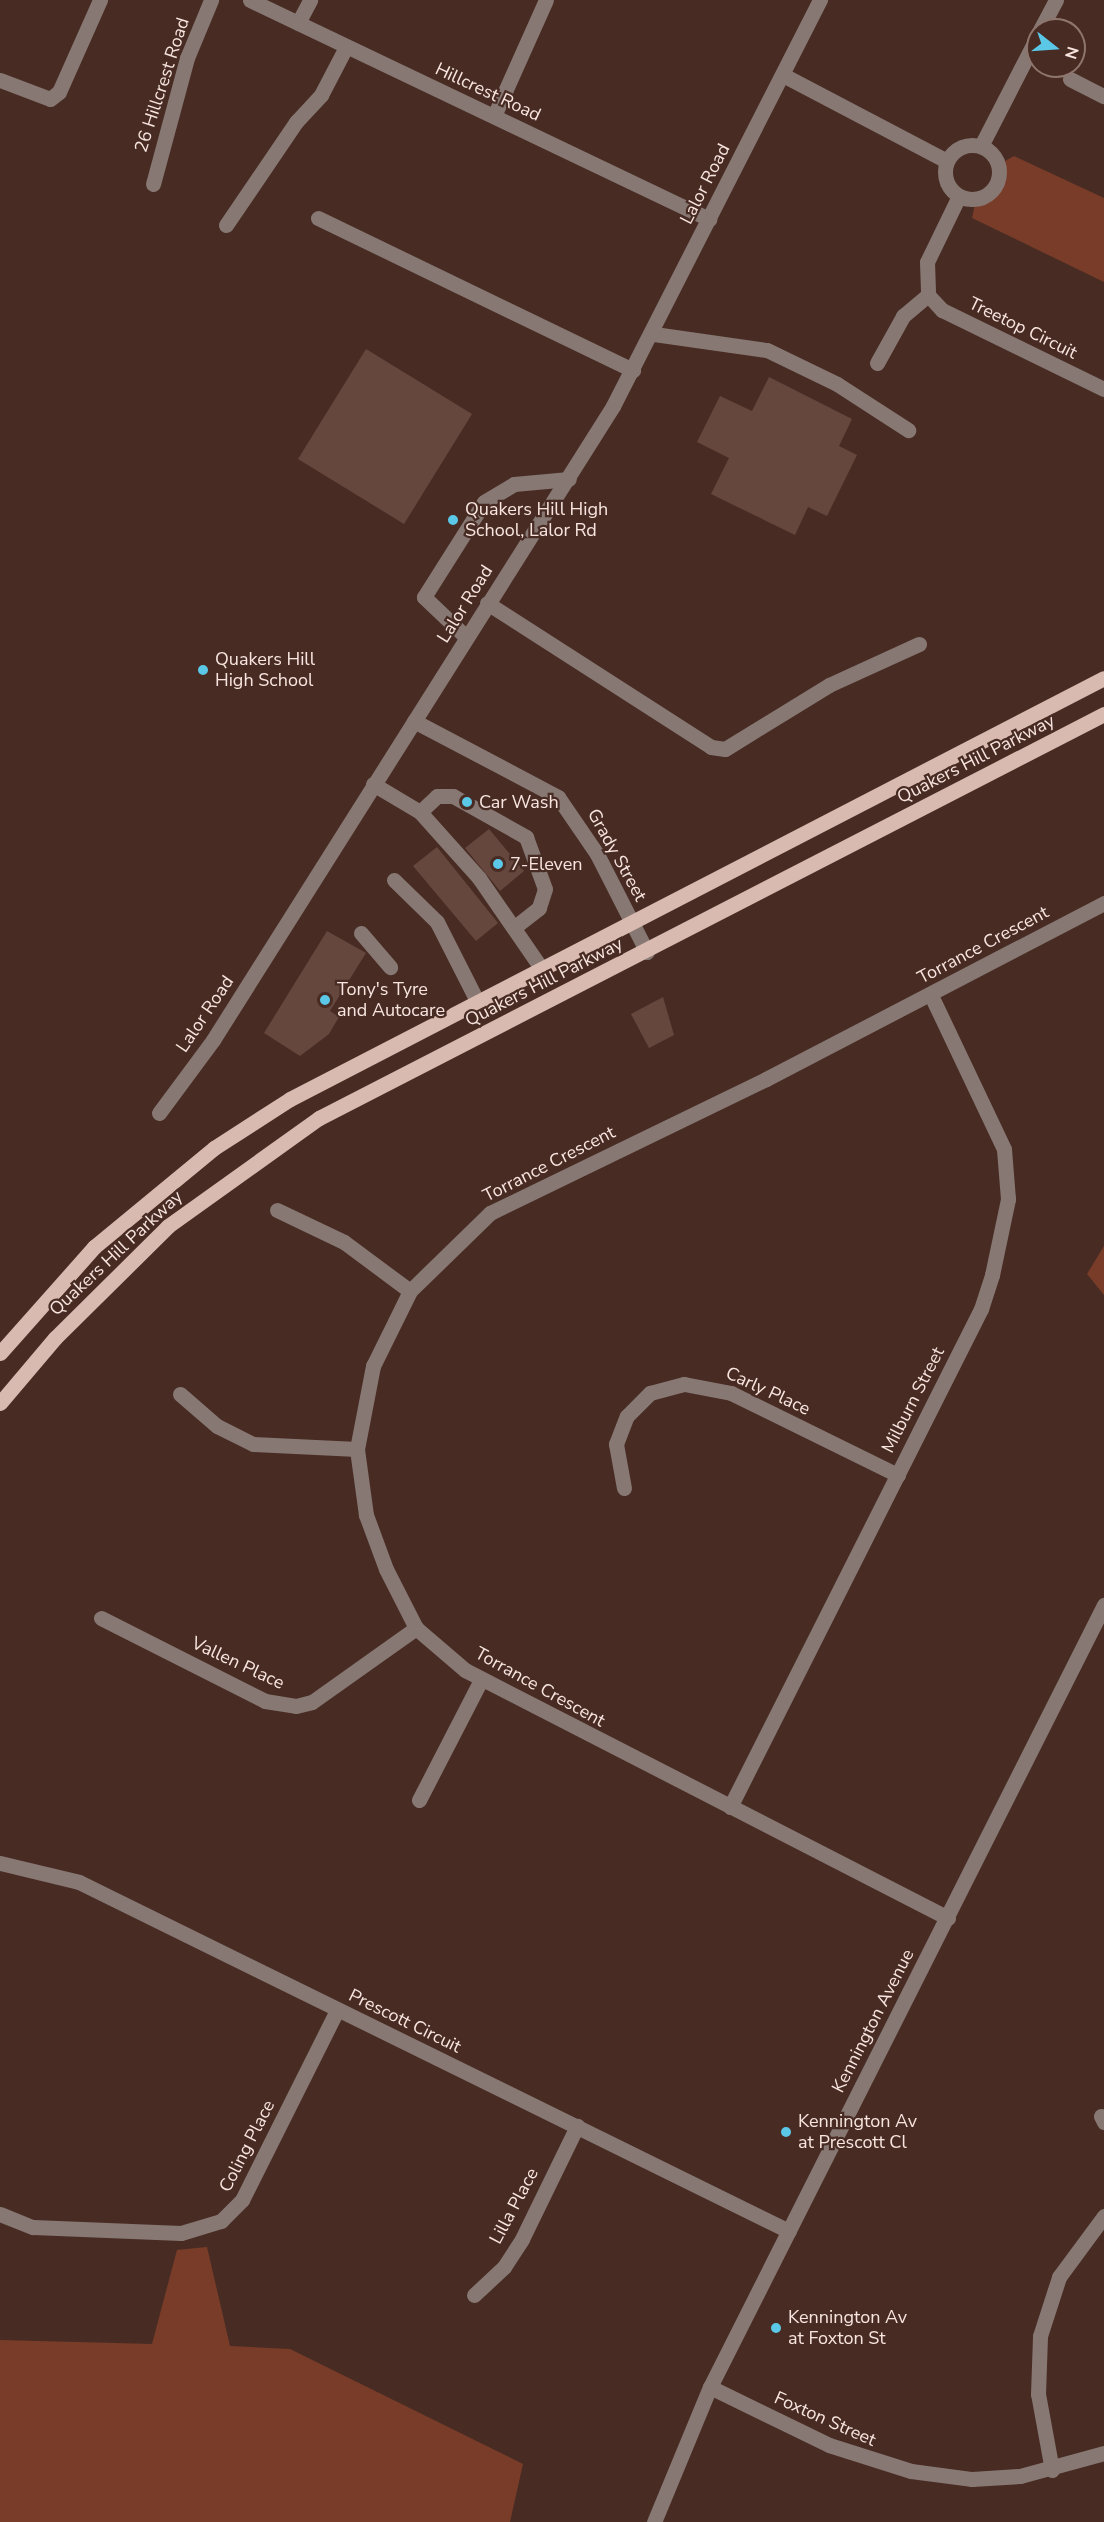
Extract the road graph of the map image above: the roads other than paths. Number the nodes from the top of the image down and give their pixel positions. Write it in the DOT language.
graph roads {
  1 [pos="100,0"];
  2 [pos="211,0"];
  3 [pos="250,0"];
  4 [pos="310,0"];
  5 [pos="546,0"];
  6 [pos="820,0"];
  7 [pos="1056,0"];
  8 [pos="1046,18"];
  9 [pos="298,23"];
  10 [pos="346,47"];
  11 [pos="1026,58"];
  12 [pos="783,75"];
  13 [pos="1070,79"];
  14 [pos="0,80"];
  15 [pos="1104,96"];
  16 [pos="494,116"];
  17 [pos="981,146"];
  18 [pos="946,161"];
  19 [pos="153,184"];
  20 [pos="959,196"];
  21 [pos="318,218"];
  22 [pos="710,219"];
  23 [pos="226,225"];
  24 [pos="928,295"];
  25 [pos="654,334"];
  26 [pos="878,363"];
  27 [pos="633,370"];
  28 [pos="1104,389"];
  29 [pos="908,430"];
  30 [pos="569,479"];
  31 [pos="487,603"];
  32 [pos="466,638"];
  33 [pos="919,644"];
  34 [pos="1104,678"];
  35 [pos="1104,714"];
  36 [pos="414,721"];
  37 [pos="373,784"];
  38 [pos="420,812"];
  39 [pos="394,880"];
  40 [pos="1102,908"];
  41 [pos="631,920"];
  42 [pos="516,926"];
  43 [pos="361,933"];
  44 [pos="647,952"];
  45 [pos="390,966"];
  46 [pos="541,968"];
  47 [pos="930,995"];
  48 [pos="477,1001"];
  49 [pos="159,1113"];
  50 [pos="277,1210"];
  51 [pos="410,1291"];
  52 [pos="0,1353"];
  53 [pos="180,1394"];
  54 [pos="0,1403"];
  55 [pos="357,1449"];
  56 [pos="898,1474"];
  57 [pos="624,1488"];
  58 [pos="1104,1605"];
  59 [pos="101,1618"];
  60 [pos="416,1628"];
  61 [pos="481,1680"];
  62 [pos="419,1800"];
  63 [pos="730,1808"];
  64 [pos="0,1863"];
  65 [pos="948,1918"];
  66 [pos="337,2010"];
  67 [pos="577,2126"];
  68 [pos="0,2214"];
  69 [pos="1104,2216"];
  70 [pos="789,2231"];
  71 [pos="474,2295"];
  72 [pos="710,2387"];
  73 [pos="1104,2453"];
  74 [pos="1052,2470"];
  75 [pos="654,2522"];
  1 -- 14 [label="street"];
  2 -- 19 [label="street, 26 Hillcrest Road"];
  3 -- 9 [label="street, Hillcrest Road"];
  4 -- 9 [label="street"];
  5 -- 16 [label="street"];
  6 -- 12 [label="street, Lalor Road"];
  7 -- 8 [label="street"];
  9 -- 10 [label="street, Hillcrest Road"];
  10 -- 16 [label="street, Hillcrest Road"];
  10 -- 23 [label="street"];
  11 -- 17 [label="street"];
  12 -- 18 [label="street"];
  12 -- 22 [label="street, Lalor Road"];
  13 -- 15 [label="street"];
  16 -- 22 [label="street, Hillcrest Road"];
  17 -- 18 [label="street"];
  17 -- 20 [label="street"];
  18 -- 20 [label="street"];
  20 -- 24 [label="street"];
  21 -- 27 [label="street"];
  22 -- 25 [label="street, Lalor Road"];
  24 -- 26 [label="street"];
  24 -- 28 [label="street, Treetop Circuit"];
  25 -- 27 [label="street, Lalor Road"];
  25 -- 29 [label="street"];
  27 -- 30 [label="street, Lalor Road"];
  30 -- 31 [label="street, Lalor Road"];
  30 -- 32 [label="street"];
  31 -- 32 [label="street, Lalor Road"];
  31 -- 33 [label="street"];
  32 -- 36 [label="street, Lalor Road"];
  34 -- 41 [label="main road, Quakers Hill Parkway"];
  35 -- 44 [label="main road, Quakers Hill Parkway"];
  36 -- 37 [label="street, Lalor Road"];
  36 -- 41 [label="street, Grady Street"];
  37 -- 38 [label="street"];
  37 -- 49 [label="street, Lalor Road"];
  38 -- 42 [label="street"];
  38 -- 42 [label="street"];
  39 -- 48 [label="street"];
  40 -- 47 [label="street, Torrance Crescent"];
  41 -- 44 [label="street, Grady Street"];
  41 -- 46 [label="main road, Quakers Hill Parkway"];
  42 -- 46 [label="street"];
  43 -- 45 [label="street"];
  44 -- 54 [label="main road, Quakers Hill Parkway"];
  46 -- 48 [label="main road, Quakers Hill Parkway"];
  47 -- 51 [label="street, Torrance Crescent"];
  47 -- 56 [label="street, Milburn Street"];
  48 -- 52 [label="main road, Quakers Hill Parkway"];
  50 -- 51 [label="street"];
  51 -- 55 [label="street, Torrance Crescent"];
  53 -- 55 [label="street"];
  55 -- 60 [label="street, Torrance Crescent"];
  56 -- 57 [label="street, Carly Place"];
  56 -- 63 [label="street, Milburn Street"];
  58 -- 65 [label="street, Kennington Avenue"];
  59 -- 60 [label="street, Vallen Place"];
  60 -- 61 [label="street, Torrance Crescent"];
  61 -- 62 [label="street"];
  61 -- 63 [label="street, Torrance Crescent"];
  63 -- 65 [label="street, Torrance Crescent"];
  64 -- 66 [label="street, Prescott Circuit"];
  65 -- 70 [label="street, Kennington Avenue"];
  66 -- 67 [label="street, Prescott Circuit"];
  66 -- 68 [label="street, Coling Place"];
  67 -- 70 [label="street, Prescott Circuit"];
  67 -- 71 [label="street, Lilla Place"];
  69 -- 74 [label="street"];
  70 -- 72 [label="street, Kennington Avenue"];
  72 -- 74 [label="street, Foxton Street"];
  72 -- 75 [label="street, Kennington Avenue"];
  73 -- 74 [label="street, Foxton Street"];
}
